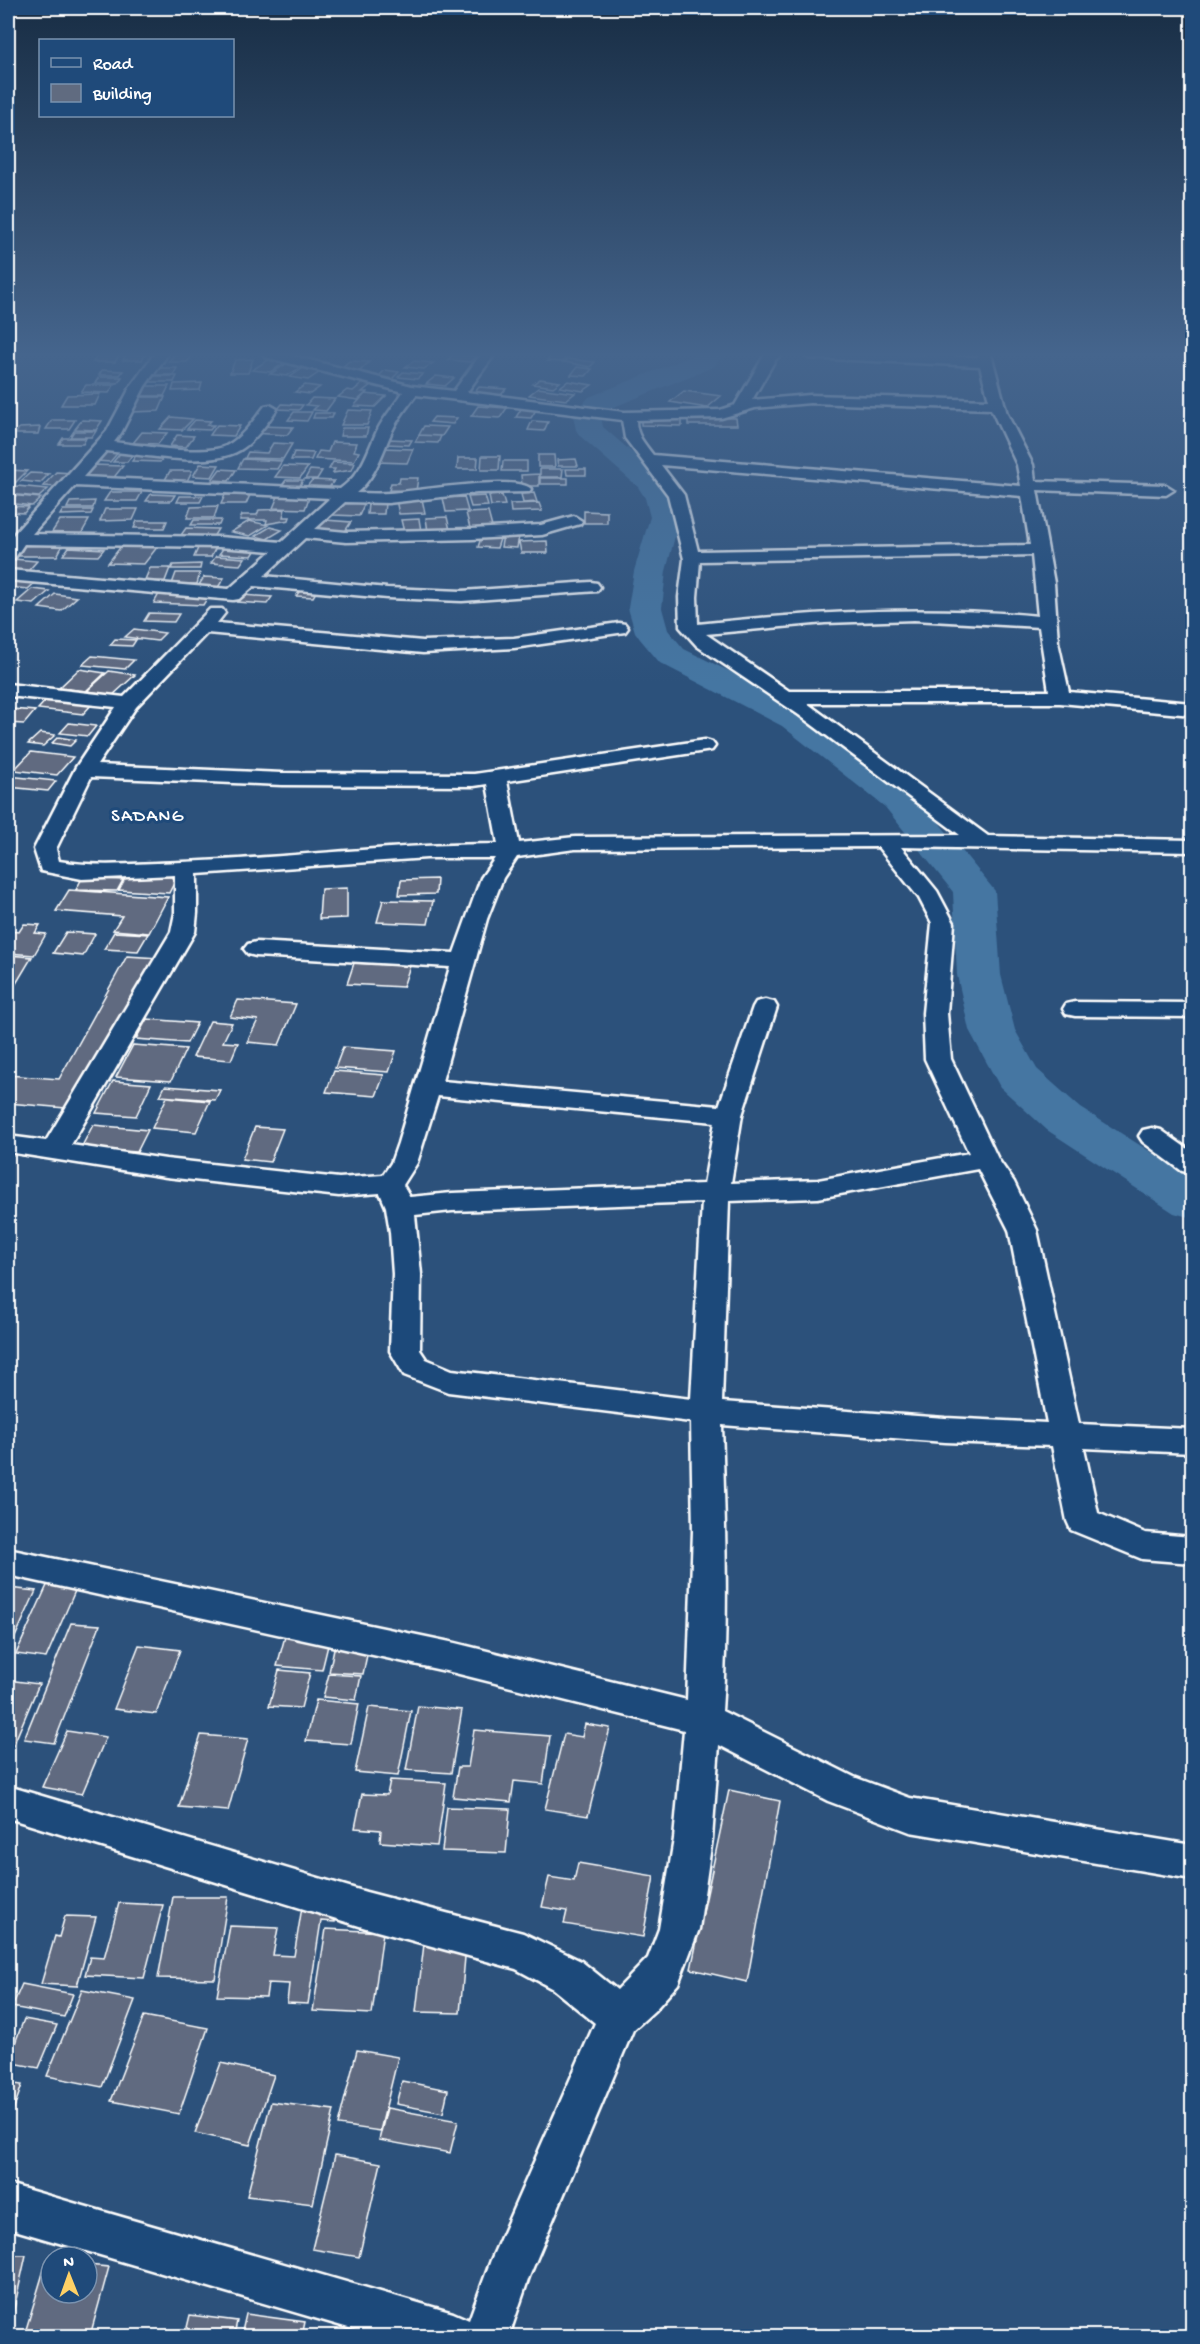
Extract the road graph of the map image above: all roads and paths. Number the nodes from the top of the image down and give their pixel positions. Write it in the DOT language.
graph roads {
  1 [pos="88,463"];
  2 [pos="371,463"];
  3 [pos="651,463"];
  4 [pos="705,463"];
  5 [pos="1024,463"];
  6 [pos="71,481"];
  7 [pos="1029,488"];
  8 [pos="523,489"];
  9 [pos="1166,490"];
  10 [pos="342,496"];
  11 [pos="574,521"];
  12 [pos="301,532"];
  13 [pos="19,539"];
  14 [pos="286,547"];
  15 [pos="1040,550"];
  16 [pos="8,555"];
  17 [pos="691,556"];
  18 [pos="8,575"];
  19 [pos="250,580"];
  20 [pos="591,586"];
  21 [pos="233,595"];
  22 [pos="1048,622"];
  23 [pos="203,627"];
  24 [pos="619,628"];
  25 [pos="691,630"];
  26 [pos="8,690"];
  27 [pos="785,697"];
  28 [pos="1060,697"];
  29 [pos="129,703"];
  30 [pos="1192,709"];
  31 [pos="705,746"];
  32 [pos="84,771"];
  33 [pos="496,777"];
  34 [pos="884,840"];
  35 [pos="974,841"];
  36 [pos="1192,846"];
  37 [pos="510,851"];
  38 [pos="186,868"];
  39 [pos="256,949"];
  40 [pos="463,961"];
  41 [pos="765,1007"];
  42 [pos="1075,1009"];
  43 [pos="1192,1010"];
  44 [pos="427,1087"];
  45 [pos="729,1114"];
  46 [pos="1152,1136"];
  47 [pos="31,1148"];
  48 [pos="985,1159"];
  49 [pos="1192,1165"];
  50 [pos="716,1193"];
  51 [pos="395,1195"];
  52 [pos="706,1412"];
  53 [pos="1064,1436"];
  54 [pos="1192,1441"];
  55 [pos="1192,1550"];
  56 [pos="8,1562"];
  57 [pos="703,1719"];
  58 [pos="8,1802"];
  59 [pos="1192,1862"];
  60 [pos="618,2016"];
  61 [pos="8,2206"];
  62 [pos="453,2337"];
  63 [pos="486,2337"];
  1 -- 6 [label="street"];
  2 -- 10 [label="street"];
  3 -- 17 [label="street"];
  4 -- 7 [label="street"];
  5 -- 7 [label="street"];
  6 -- 10 [label="street"];
  6 -- 13 [label="street"];
  7 -- 9 [label="street"];
  7 -- 15 [label="street"];
  8 -- 10 [label="street"];
  10 -- 12 [label="street"];
  11 -- 12 [label="street"];
  12 -- 14 [label="street"];
  13 -- 14 [label="street"];
  13 -- 16 [label="street"];
  14 -- 19 [label="street"];
  15 -- 17 [label="street"];
  15 -- 22 [label="street"];
  17 -- 25 [label="street"];
  18 -- 21 [label="street"];
  19 -- 20 [label="street"];
  19 -- 21 [label="street"];
  21 -- 23 [label="street"];
  22 -- 25 [label="street"];
  22 -- 28 [label="street"];
  23 -- 24 [label="street"];
  23 -- 29 [label="street"];
  25 -- 27 [label="street"];
  26 -- 29 [label="street"];
  27 -- 28 [label="street"];
  27 -- 35 [label="street"];
  28 -- 30 [label="street"];
  29 -- 32 [label="street"];
  31 -- 33 [label="street"];
  32 -- 33 [label="street"];
  32 -- 38 [label="street"];
  33 -- 37 [label="street"];
  34 -- 35 [label="street"];
  34 -- 37 [label="street"];
  34 -- 48 [label="street"];
  35 -- 36 [label="street"];
  37 -- 38 [label="street"];
  37 -- 40 [label="street"];
  38 -- 47 [label="street"];
  39 -- 40 [label="street"];
  40 -- 44 [label="street"];
  41 -- 45 [label="street"];
  42 -- 43 [label="street"];
  44 -- 45 [label="street"];
  44 -- 51 [label="street"];
  45 -- 50 [label="street"];
  46 -- 49 [label="street"];
  47 -- 51 [label="street"];
  48 -- 50 [label="street"];
  48 -- 53 [label="street"];
  50 -- 51 [label="street"];
  50 -- 52 [label="street"];
  51 -- 52 [label="street"];
  52 -- 53 [label="street"];
  52 -- 57 [label="street"];
  53 -- 54 [label="street"];
  53 -- 55 [label="street"];
  56 -- 57 [label="street"];
  57 -- 59 [label="street"];
  57 -- 60 [label="street"];
  58 -- 60 [label="street"];
  60 -- 63 [label="street"];
  61 -- 62 [label="street"];
}
